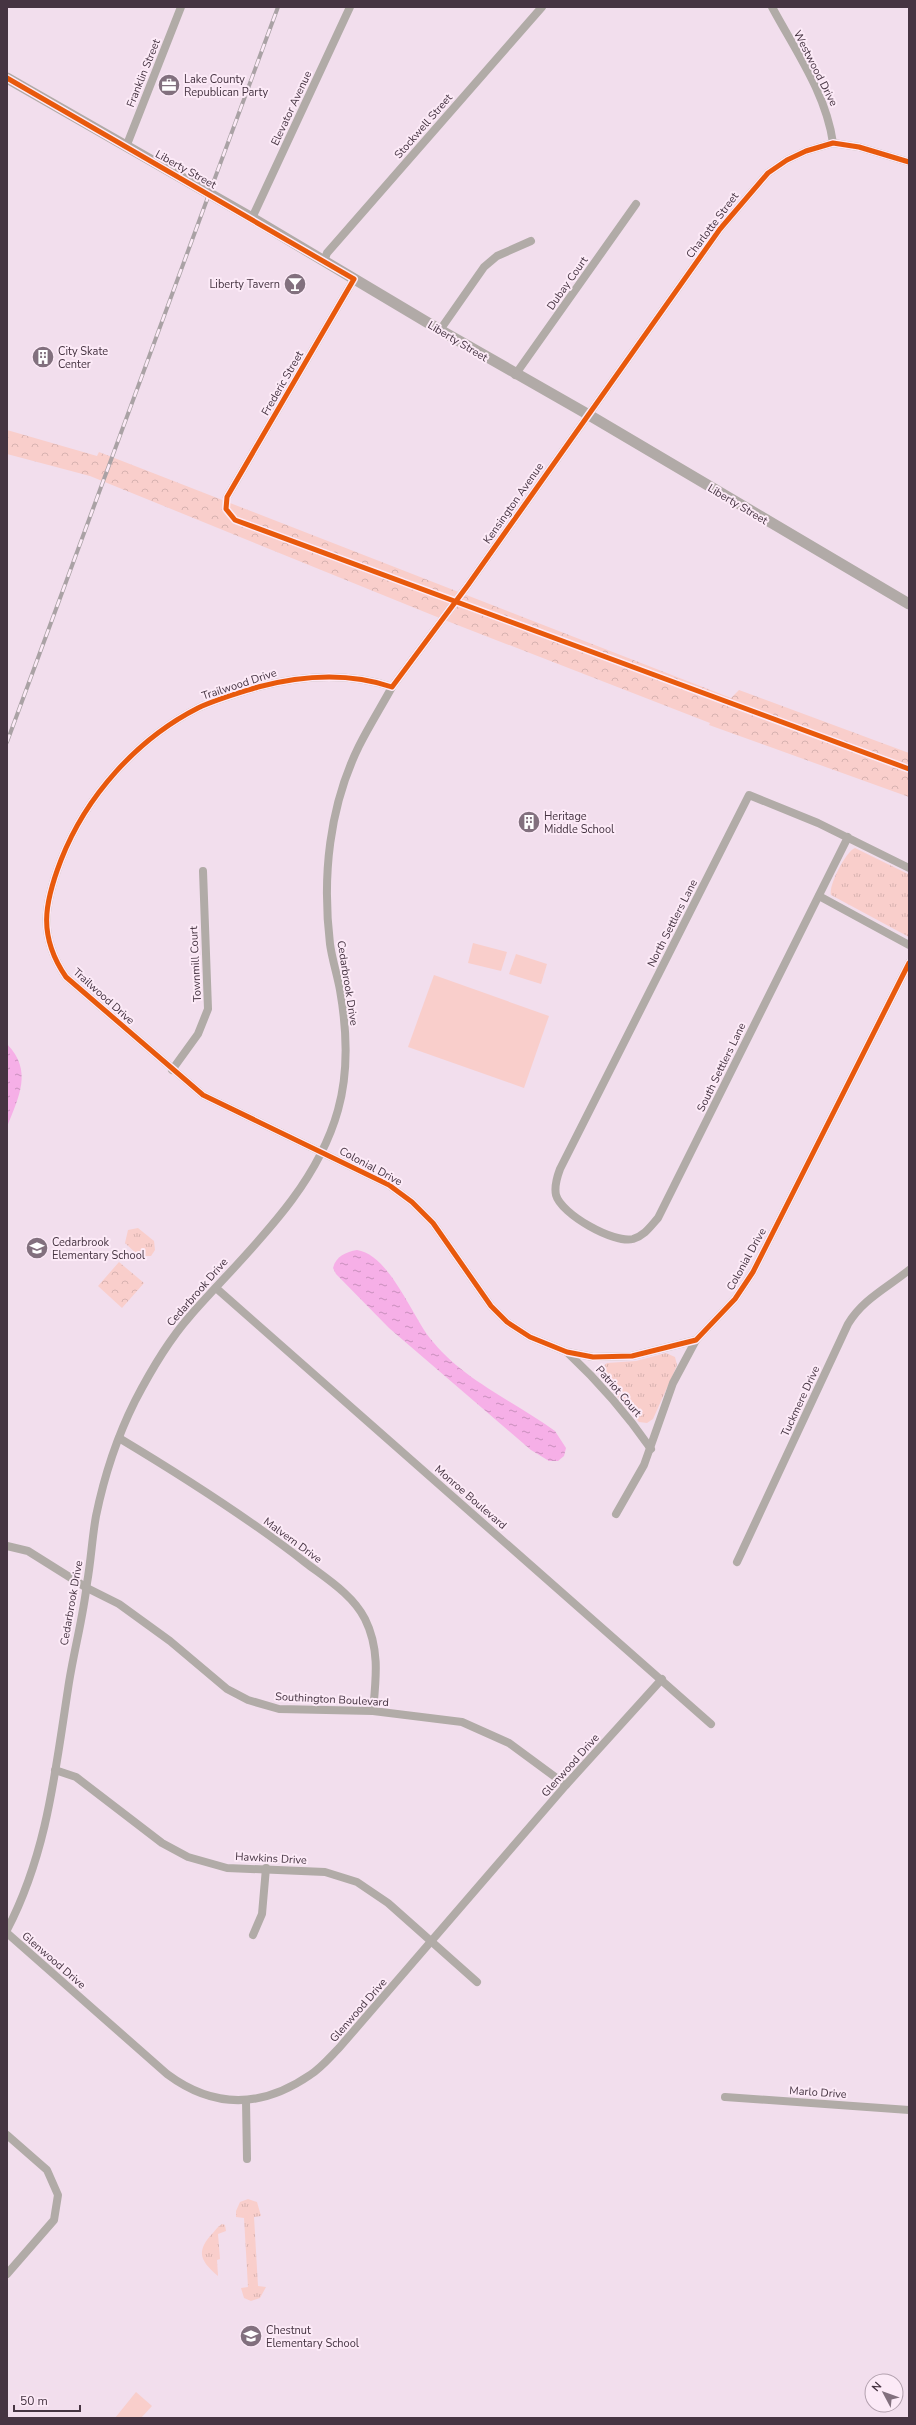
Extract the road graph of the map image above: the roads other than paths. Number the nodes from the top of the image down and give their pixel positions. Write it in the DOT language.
graph roads {
  1 [pos="181,7"];
  2 [pos="350,7"];
  3 [pos="542,7"];
  4 [pos="772,7"];
  5 [pos="7,78"];
  6 [pos="833,143"];
  7 [pos="126,147"];
  8 [pos="909,162"];
  9 [pos="636,204"];
  10 [pos="252,218"];
  11 [pos="531,241"];
  12 [pos="324,261"];
  13 [pos="354,279"];
  14 [pos="440,330"];
  15 [pos="515,375"];
  16 [pos="588,415"];
  17 [pos="226,497"];
  18 [pos="909,604"];
  19 [pos="392,687"];
  20 [pos="848,838"];
  21 [pos="909,868"];
  22 [pos="203,871"];
  23 [pos="819,896"];
  24 [pos="909,946"];
  25 [pos="909,963"];
  26 [pos="172,1070"];
  27 [pos="322,1151"];
  28 [pos="573,1216"];
  29 [pos="909,1270"];
  30 [pos="216,1288"];
  31 [pos="696,1340"];
  32 [pos="567,1352"];
  33 [pos="120,1438"];
  34 [pos="651,1449"];
  35 [pos="616,1514"];
  36 [pos="7,1546"];
  37 [pos="737,1562"];
  38 [pos="87,1588"];
  39 [pos="662,1679"];
  40 [pos="373,1711"];
  41 [pos="711,1724"];
  42 [pos="55,1770"];
  43 [pos="566,1785"];
  44 [pos="266,1868"];
  45 [pos="7,1930"];
  46 [pos="7,1933"];
  47 [pos="253,1935"];
  48 [pos="432,1942"];
  49 [pos="477,1982"];
  50 [pos="725,2097"];
  51 [pos="246,2101"];
  52 [pos="909,2110"];
  53 [pos="7,2135"];
  54 [pos="247,2159"];
  55 [pos="7,2274"];
  1 -- 7 [label="street, Franklin Street"];
  2 -- 10 [label="street, Elevator Avenue"];
  3 -- 12 [label="street, Stockwell Street"];
  4 -- 6 [label="street, Westwood Drive"];
  5 -- 7 [label="street, Liberty Street"];
  6 -- 8 [label="street, Charlotte Street"];
  6 -- 16 [label="street, Charlotte Street"];
  7 -- 10 [label="street, Liberty Street"];
  9 -- 15 [label="street, Dubay Court"];
  10 -- 12 [label="street, Liberty Street"];
  11 -- 14 [label="street"];
  12 -- 13 [label="street, Liberty Street"];
  13 -- 14 [label="street, Liberty Street"];
  13 -- 17 [label="street, Frederic Street"];
  14 -- 15 [label="street, Liberty Street"];
  15 -- 16 [label="street, Liberty Street"];
  16 -- 18 [label="street, Liberty Street"];
  16 -- 19 [label="street, Kensington Avenue"];
  19 -- 26 [label="street, Trailwood Drive"];
  19 -- 27 [label="street, Cedarbrook Drive"];
  20 -- 21 [label="street, North Settlers Lane"];
  20 -- 23 [label="street, South Settlers Lane"];
  20 -- 28 [label="street, North Settlers Lane"];
  22 -- 26 [label="street, Townmill Court"];
  23 -- 24 [label="street"];
  23 -- 28 [label="street, South Settlers Lane"];
  25 -- 31 [label="street, Colonial Drive"];
  26 -- 27 [label="street, Trailwood Drive"];
  27 -- 30 [label="street, Cedarbrook Drive"];
  27 -- 32 [label="street, Colonial Drive"];
  29 -- 37 [label="street, Tuckmere Drive"];
  30 -- 33 [label="street, Cedarbrook Drive"];
  30 -- 39 [label="street, Monroe Boulevard"];
  31 -- 32 [label="street, Colonial Drive"];
  31 -- 34 [label="street"];
  32 -- 34 [label="street, Patriot Court"];
  33 -- 38 [label="street, Cedarbrook Drive"];
  33 -- 40 [label="street, Malvern Drive"];
  34 -- 35 [label="street"];
  36 -- 38 [label="street, Southington Boulevard"];
  38 -- 40 [label="street, Southington Boulevard"];
  38 -- 42 [label="street, Cedarbrook Drive"];
  39 -- 41 [label="street, Monroe Boulevard"];
  39 -- 43 [label="street, Glenwood Drive"];
  40 -- 43 [label="street, Southington Boulevard"];
  42 -- 44 [label="street, Hawkins Drive"];
  42 -- 45 [label="street, Cedarbrook Drive"];
  43 -- 48 [label="street, Glenwood Drive"];
  44 -- 47 [label="street"];
  44 -- 48 [label="street, Hawkins Drive"];
  46 -- 51 [label="street, Glenwood Drive"];
  48 -- 49 [label="street, Hawkins Drive"];
  48 -- 51 [label="street, Glenwood Drive"];
  50 -- 52 [label="street, Marlo Drive"];
  51 -- 54 [label="street"];
  53 -- 55 [label="street"];
}
